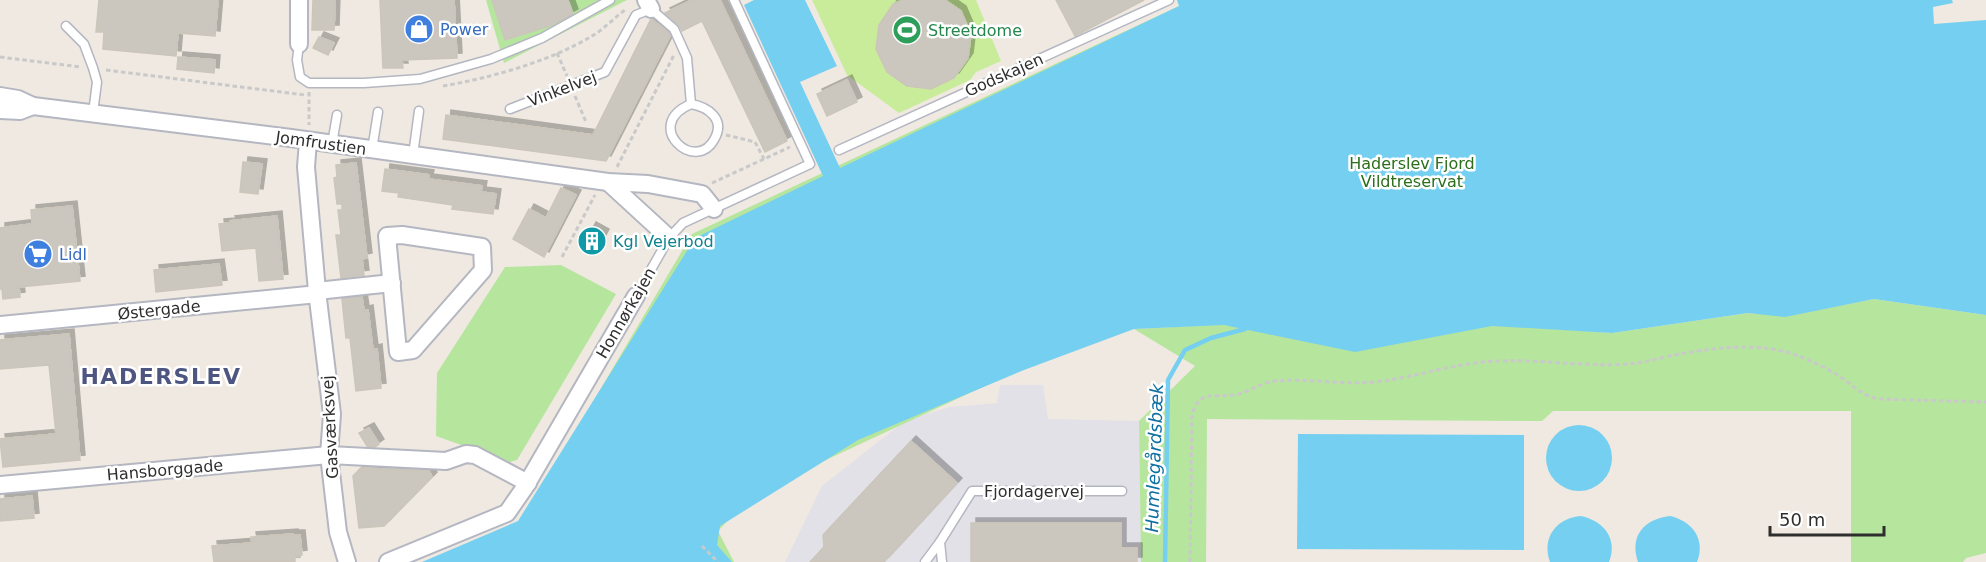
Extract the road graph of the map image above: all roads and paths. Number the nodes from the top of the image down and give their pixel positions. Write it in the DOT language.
graph roads {
  1 [pos="299,0"];
  2 [pos="610,0"];
  3 [pos="734,0"];
  4 [pos="1169,0"];
  5 [pos="648,4"];
  6 [pos="66,26"];
  7 [pos="680,43"];
  8 [pos="299,44"];
  9 [pos="0,96"];
  10 [pos="691,104"];
  11 [pos="33,106"];
  12 [pos="510,109"];
  13 [pos="0,111"];
  14 [pos="419,111"];
  15 [pos="378,112"];
  16 [pos="93,113"];
  17 [pos="338,115"];
  18 [pos="731,136"];
  19 [pos="308,141"];
  20 [pos="800,142"];
  21 [pos="332,144"];
  22 [pos="372,150"];
  23 [pos="839,150"];
  24 [pos="413,155"];
  25 [pos="764,159"];
  26 [pos="620,161"];
  27 [pos="605,182"];
  28 [pos="702,194"];
  29 [pos="714,208"];
  30 [pos="669,238"];
  31 [pos="562,257"];
  32 [pos="392,283"];
  33 [pos="318,292"];
  34 [pos="636,296"];
  35 [pos="0,325"];
  36 [pos="1986,402"];
  37 [pos="329,455"];
  38 [pos="0,485"];
  39 [pos="524,489"];
  40 [pos="1122,491"];
  41 [pos="940,542"];
  42 [pos="702,546"];
  43 [pos="346,562"];
  44 [pos="388,562"];
  45 [pos="718,562"];
  46 [pos="925,562"];
  47 [pos="942,562"];
  48 [pos="1190,562"];
  1 -- 8 [label="street"];
  2 -- 8 [label="lane"];
  3 -- 20 [label="lane"];
  4 -- 23 [label="lane, Godskajen"];
  5 -- 7 [label="lane, Vinkelvej"];
  5 -- 12 [label="lane, Vinkelvej"];
  6 -- 16 [label="lane"];
  7 -- 10 [label="lane, Vinkelvej"];
  7 -- 26 [label="path"];
  9 -- 11 [label="street, Jomfrustien"];
  10 -- 10 [label="lane"];
  11 -- 13 [label="street, Jomfrustien"];
  11 -- 16 [label="street, Jomfrustien"];
  14 -- 24 [label="lane"];
  15 -- 22 [label="lane"];
  16 -- 19 [label="street, Jomfrustien"];
  17 -- 21 [label="lane"];
  18 -- 25 [label="path"];
  19 -- 21 [label="street, Jomfrustien"];
  19 -- 33 [label="street, Gasværksvej"];
  20 -- 25 [label="path"];
  20 -- 29 [label="lane, Honnørkajen"];
  21 -- 22 [label="street, Jomfrustien"];
  22 -- 24 [label="street, Jomfrustien"];
  24 -- 27 [label="street, Jomfrustien"];
  25 -- 28 [label="path"];
  27 -- 28 [label="street, Jomfrustien"];
  27 -- 30 [label="street"];
  27 -- 31 [label="path"];
  28 -- 29 [label="street"];
  29 -- 30 [label="lane, Honnørkajen"];
  30 -- 34 [label="lane, Honnørkajen"];
  32 -- 32 [label="street"];
  32 -- 33 [label="street"];
  33 -- 35 [label="street, Østergade"];
  33 -- 37 [label="street, Gasværksvej"];
  34 -- 39 [label="street, Honnørkajen"];
  36 -- 48 [label="path"];
  37 -- 38 [label="street, Hansborggade"];
  37 -- 39 [label="street, Hansborggade"];
  37 -- 43 [label="street, Gasværksvej"];
  39 -- 44 [label="street, Honnørkajen"];
  40 -- 41 [label="lane, Fjordagervej"];
  41 -- 46 [label="lane, Fjordagervej"];
  41 -- 47 [label="lane"];
  42 -- 45 [label="path"];
}
